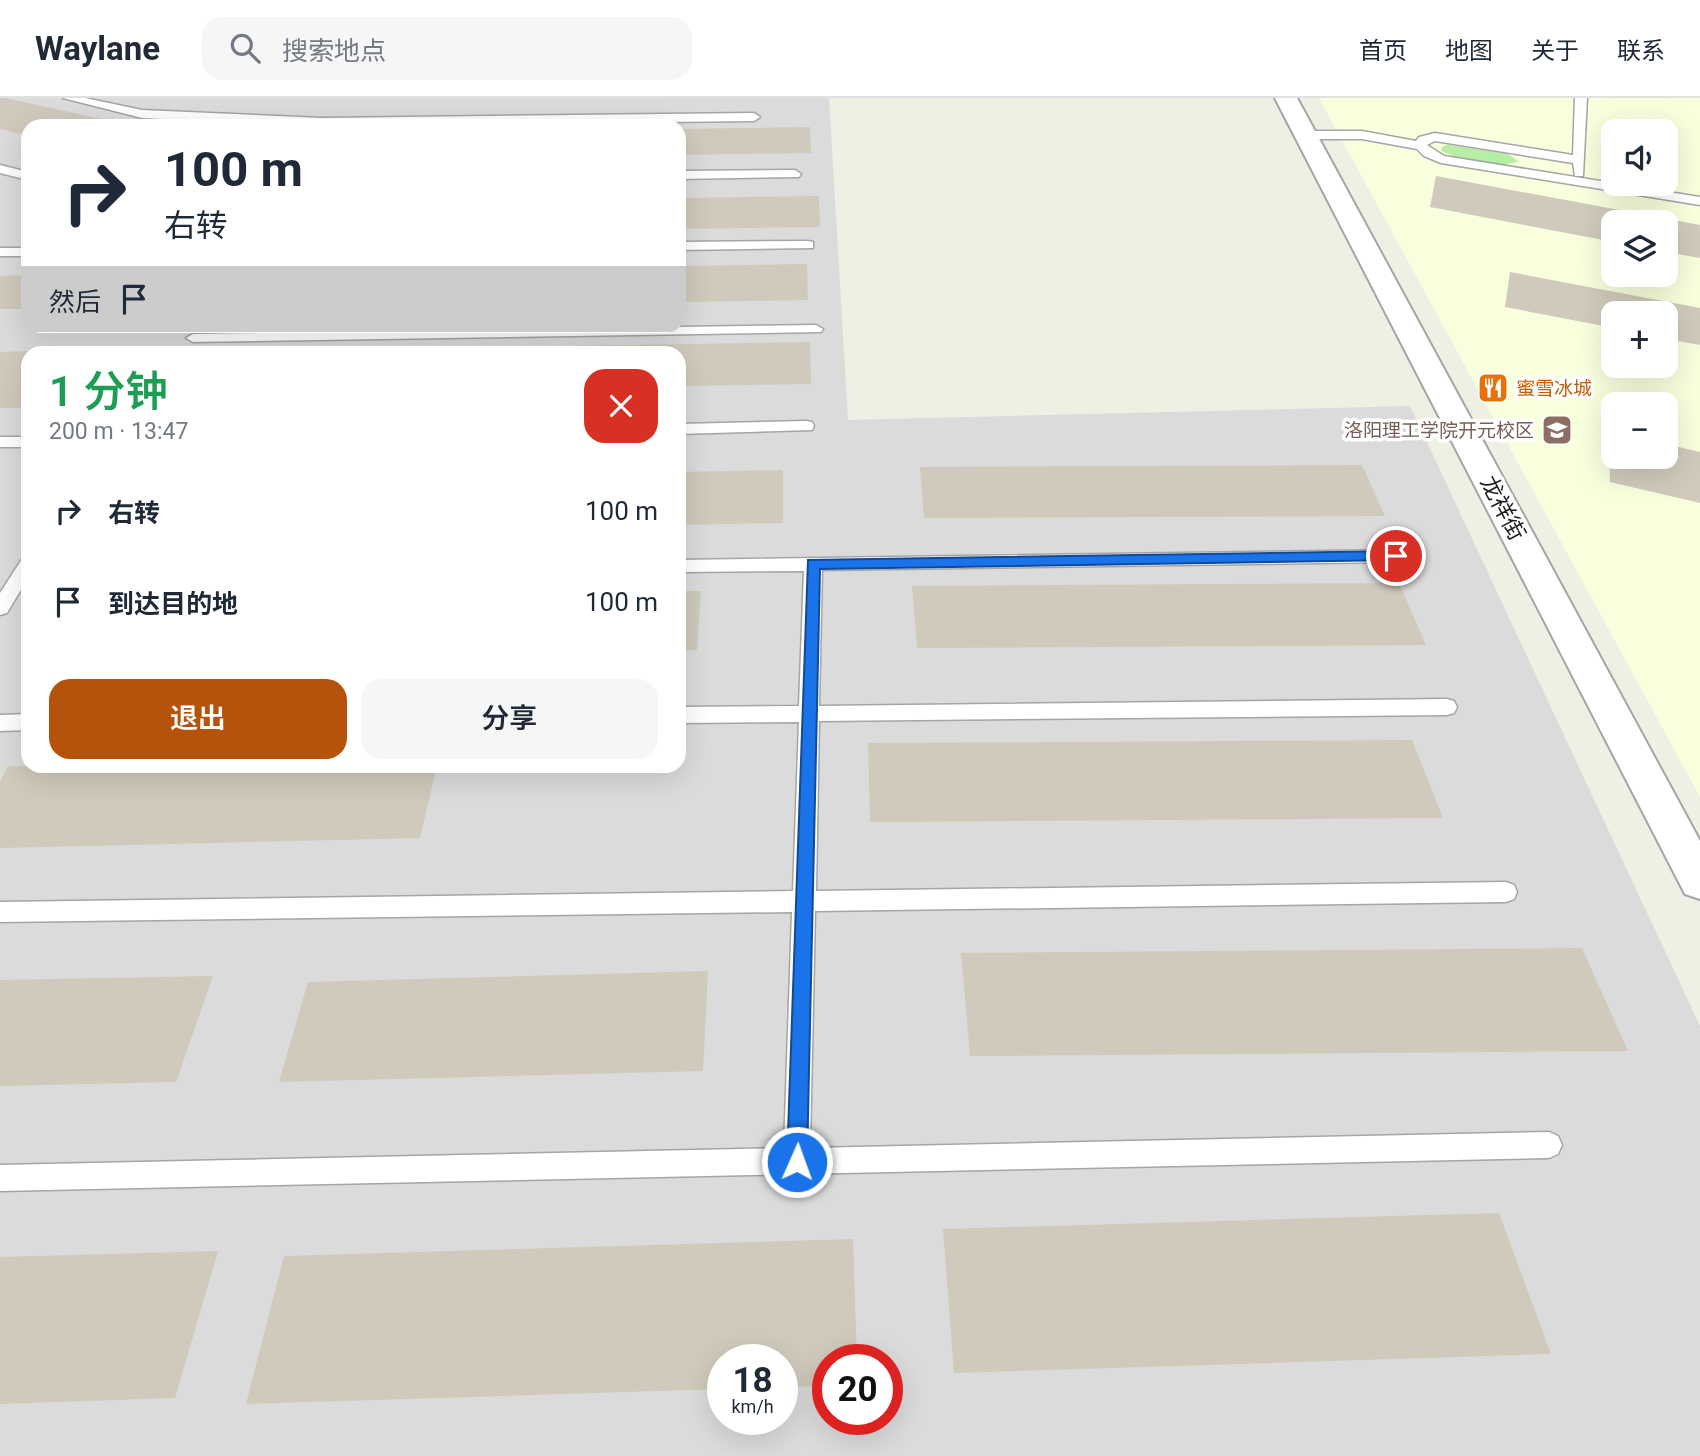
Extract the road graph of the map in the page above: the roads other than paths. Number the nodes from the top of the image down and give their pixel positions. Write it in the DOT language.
graph roads {
  1 [pos="69,98"];
  2 [pos="1286,98"];
  3 [pos="1581,98"];
  4 [pos="754,117"];
  5 [pos="232,119"];
  6 [pos="630,119"];
  7 [pos="1307,135"];
  8 [pos="1421,146"];
  9 [pos="1580,160"];
  10 [pos="0,169"];
  11 [pos="21,174"];
  12 [pos="795,174"];
  13 [pos="686,175"];
  14 [pos="1579,182"];
  15 [pos="1700,201"];
  16 [pos="808,245"];
  17 [pos="686,246"];
  18 [pos="0,252"];
  19 [pos="21,252"];
  20 [pos="817,329"];
  21 [pos="686,330"];
  22 [pos="806,426"];
  23 [pos="686,429"];
  24 [pos="0,442"];
  25 [pos="21,442"];
  26 [pos="1396,556"];
  27 [pos="813,564"];
  28 [pos="686,566"];
  29 [pos="21,572"];
  30 [pos="0,575"];
  31 [pos="21,577"];
  32 [pos="0,608"];
  33 [pos="1447,707"];
  34 [pos="811,714"];
  35 [pos="686,715"];
  36 [pos="21,722"];
  37 [pos="0,723"];
  38 [pos="1700,881"];
  39 [pos="1506,892"];
  40 [pos="805,901"];
  41 [pos="0,912"];
  42 [pos="1549,1145"];
  43 [pos="797,1162"];
  44 [pos="0,1178"];
  1 -- 5 [label="lane"];
  2 -- 7 [label="street, 龙祥街"];
  3 -- 9 [label="lane"];
  4 -- 6 [label="lane"];
  7 -- 8 [label="lane"];
  7 -- 38 [label="street, 龙祥街"];
  8 -- 9 [label="lane"];
  8 -- 14 [label="lane"];
  9 -- 14 [label="lane"];
  10 -- 11 [label="lane"];
  12 -- 13 [label="lane"];
  14 -- 15 [label="lane"];
  16 -- 17 [label="lane"];
  18 -- 19 [label="lane"];
  20 -- 21 [label="lane"];
  22 -- 23 [label="lane"];
  24 -- 25 [label="lane"];
  26 -- 27 [label="lane"];
  27 -- 28 [label="lane"];
  27 -- 34 [label="lane"];
  29 -- 30 [label="lane"];
  31 -- 32 [label="lane"];
  33 -- 34 [label="lane"];
  34 -- 35 [label="lane"];
  34 -- 40 [label="lane"];
  36 -- 37 [label="lane"];
  39 -- 40 [label="lane"];
  40 -- 41 [label="lane"];
  40 -- 43 [label="lane"];
  42 -- 43 [label="lane"];
  43 -- 44 [label="lane"];
}
